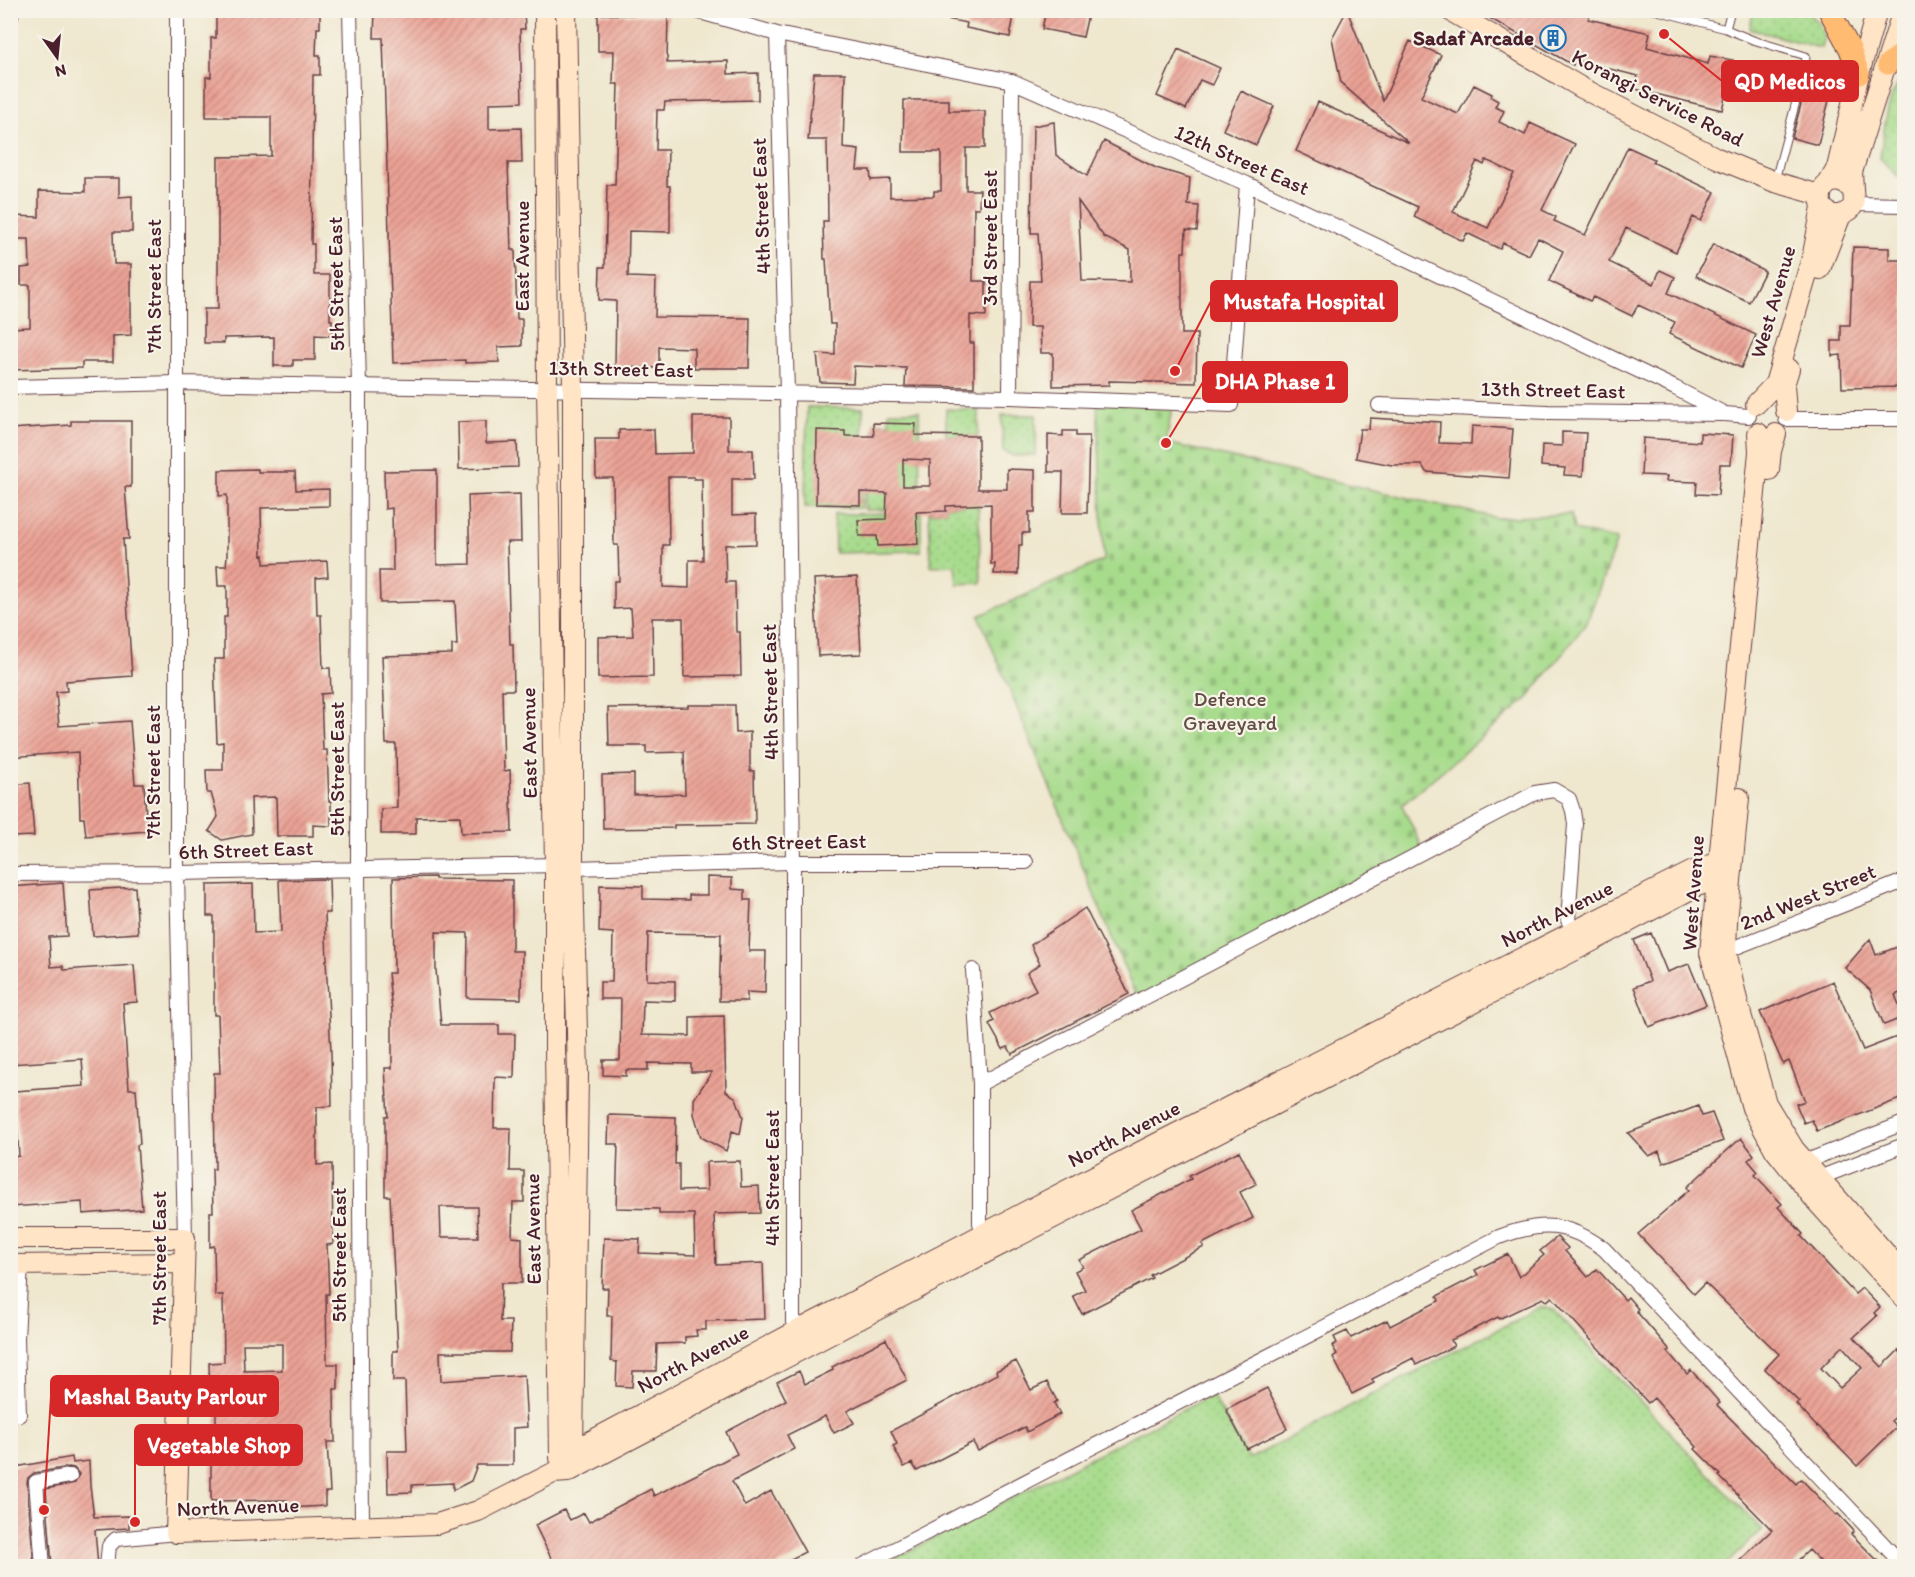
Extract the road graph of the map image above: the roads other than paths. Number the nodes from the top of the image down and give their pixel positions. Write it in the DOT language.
graph roads {
  1 [pos="12,10"];
  2 [pos="177,10"];
  3 [pos="350,10"];
  4 [pos="545,10"];
  5 [pos="566,10"];
  6 [pos="693,10"];
  7 [pos="1654,10"];
  8 [pos="1731,10"];
  9 [pos="1829,10"];
  10 [pos="1878,10"];
  11 [pos="1903,10"];
  12 [pos="1450,11"];
  13 [pos="10,21"];
  14 [pos="1726,29"];
  15 [pos="777,33"];
  16 [pos="1896,58"];
  17 [pos="1859,74"];
  18 [pos="1012,81"];
  19 [pos="1775,182"];
  20 [pos="1247,184"];
  21 [pos="1823,195"];
  22 [pos="1849,203"];
  23 [pos="1905,205"];
  24 [pos="178,383"];
  25 [pos="10,387"];
  26 [pos="359,387"];
  27 [pos="547,389"];
  28 [pos="573,389"];
  29 [pos="787,393"];
  30 [pos="1010,397"];
  31 [pos="1379,405"];
  32 [pos="1725,414"];
  33 [pos="1905,419"];
  34 [pos="1768,420"];
  35 [pos="794,862"];
  36 [pos="1026,862"];
  37 [pos="564,866"];
  38 [pos="358,868"];
  39 [pos="1724,872"];
  40 [pos="177,873"];
  41 [pos="10,874"];
  42 [pos="1905,881"];
  43 [pos="1579,939"];
  44 [pos="1726,951"];
  45 [pos="973,969"];
  46 [pos="980,1084"];
  47 [pos="1905,1123"];
  48 [pos="1905,1145"];
  49 [pos="1797,1165"];
  50 [pos="1810,1182"];
  51 [pos="10,1238"];
  52 [pos="184,1238"];
  53 [pos="988,1242"];
  54 [pos="184,1263"];
  55 [pos="16,1265"];
  56 [pos="1905,1274"];
  57 [pos="1905,1298"];
  58 [pos="14,1338"];
  59 [pos="800,1340"];
  60 [pos="19,1415"];
  61 [pos="567,1464"];
  62 [pos="70,1476"];
  63 [pos="362,1528"];
  64 [pos="176,1533"];
  65 [pos="107,1562"];
  66 [pos="44,1566"];
  67 [pos="862,1566"];
  68 [pos="1905,1566"];
  1 -- 13 [label="street"];
  2 -- 24 [label="street, 7th Street East"];
  3 -- 26 [label="street, 5th Street East"];
  4 -- 27 [label="street, East Avenue"];
  5 -- 28 [label="street, East Avenue"];
  6 -- 15 [label="street, 12th Street East"];
  7 -- 14 [label="lane"];
  8 -- 14 [label="lane"];
  9 -- 17 [label="main road"];
  10 -- 17 [label="street, West Avenue"];
  11 -- 16 [label="street, West Avenue"];
  12 -- 19 [label="street, Korangi Service Road"];
  14 -- 19 [label="lane"];
  15 -- 18 [label="street, 12th Street East"];
  15 -- 29 [label="street, 4th Street East"];
  16 -- 22 [label="street, West Avenue"];
  17 -- 21 [label="street, West Avenue"];
  18 -- 20 [label="street, 12th Street East"];
  18 -- 30 [label="street, 3rd Street East"];
  19 -- 21 [label="street, Korangi Service Road"];
  20 -- 30 [label="street, 13th Street East"];
  20 -- 32 [label="street, 12th Street East"];
  21 -- 22 [label="street"];
  21 -- 22 [label="street"];
  21 -- 34 [label="street, West Avenue"];
  22 -- 23 [label="street"];
  22 -- 34 [label="street, West Avenue"];
  24 -- 25 [label="street, 13th Street East"];
  24 -- 26 [label="street, 13th Street East"];
  24 -- 40 [label="street, 7th Street East"];
  26 -- 27 [label="street, 13th Street East"];
  26 -- 38 [label="street, 5th Street East"];
  27 -- 28 [label="street, 13th Street East"];
  27 -- 37 [label="street, East Avenue"];
  28 -- 29 [label="street, 13th Street East"];
  28 -- 37 [label="street, East Avenue"];
  29 -- 30 [label="street, 13th Street East"];
  29 -- 35 [label="street, 4th Street East"];
  31 -- 32 [label="street, 13th Street East"];
  32 -- 34 [label="street, 12th Street East"];
  33 -- 34 [label="street, 12th Street East"];
  34 -- 39 [label="street, West Avenue"];
  35 -- 36 [label="street, 6th Street East"];
  35 -- 37 [label="street, 6th Street East"];
  35 -- 59 [label="street, 4th Street East"];
  37 -- 38 [label="street, 6th Street East"];
  37 -- 61 [label="street, East Avenue"];
  38 -- 40 [label="street, 6th Street East"];
  38 -- 63 [label="street, 5th Street East"];
  39 -- 43 [label="street, North Avenue"];
  39 -- 44 [label="street, West Avenue"];
  39 -- 49 [label="street, West Avenue"];
  40 -- 41 [label="street, 6th Street East"];
  40 -- 52 [label="street, 7th Street East"];
  42 -- 44 [label="street, 2nd West Street"];
  43 -- 46 [label="street"];
  43 -- 53 [label="street, North Avenue"];
  44 -- 49 [label="street, West Avenue"];
  45 -- 46 [label="street"];
  46 -- 53 [label="street"];
  47 -- 49 [label="street"];
  48 -- 50 [label="street"];
  49 -- 50 [label="street"];
  50 -- 56 [label="street"];
  50 -- 57 [label="street"];
  51 -- 52 [label="street"];
  52 -- 54 [label="street, 7th Street East"];
  53 -- 59 [label="street, North Avenue"];
  54 -- 55 [label="street"];
  54 -- 64 [label="street, 7th Street East"];
  55 -- 58 [label="street"];
  58 -- 60 [label="street"];
  59 -- 61 [label="street, North Avenue"];
  61 -- 63 [label="street, North Avenue"];
  62 -- 66 [label="street"];
  63 -- 64 [label="street, North Avenue"];
  64 -- 65 [label="street, North Avenue"];
  67 -- 68 [label="street"];
}
